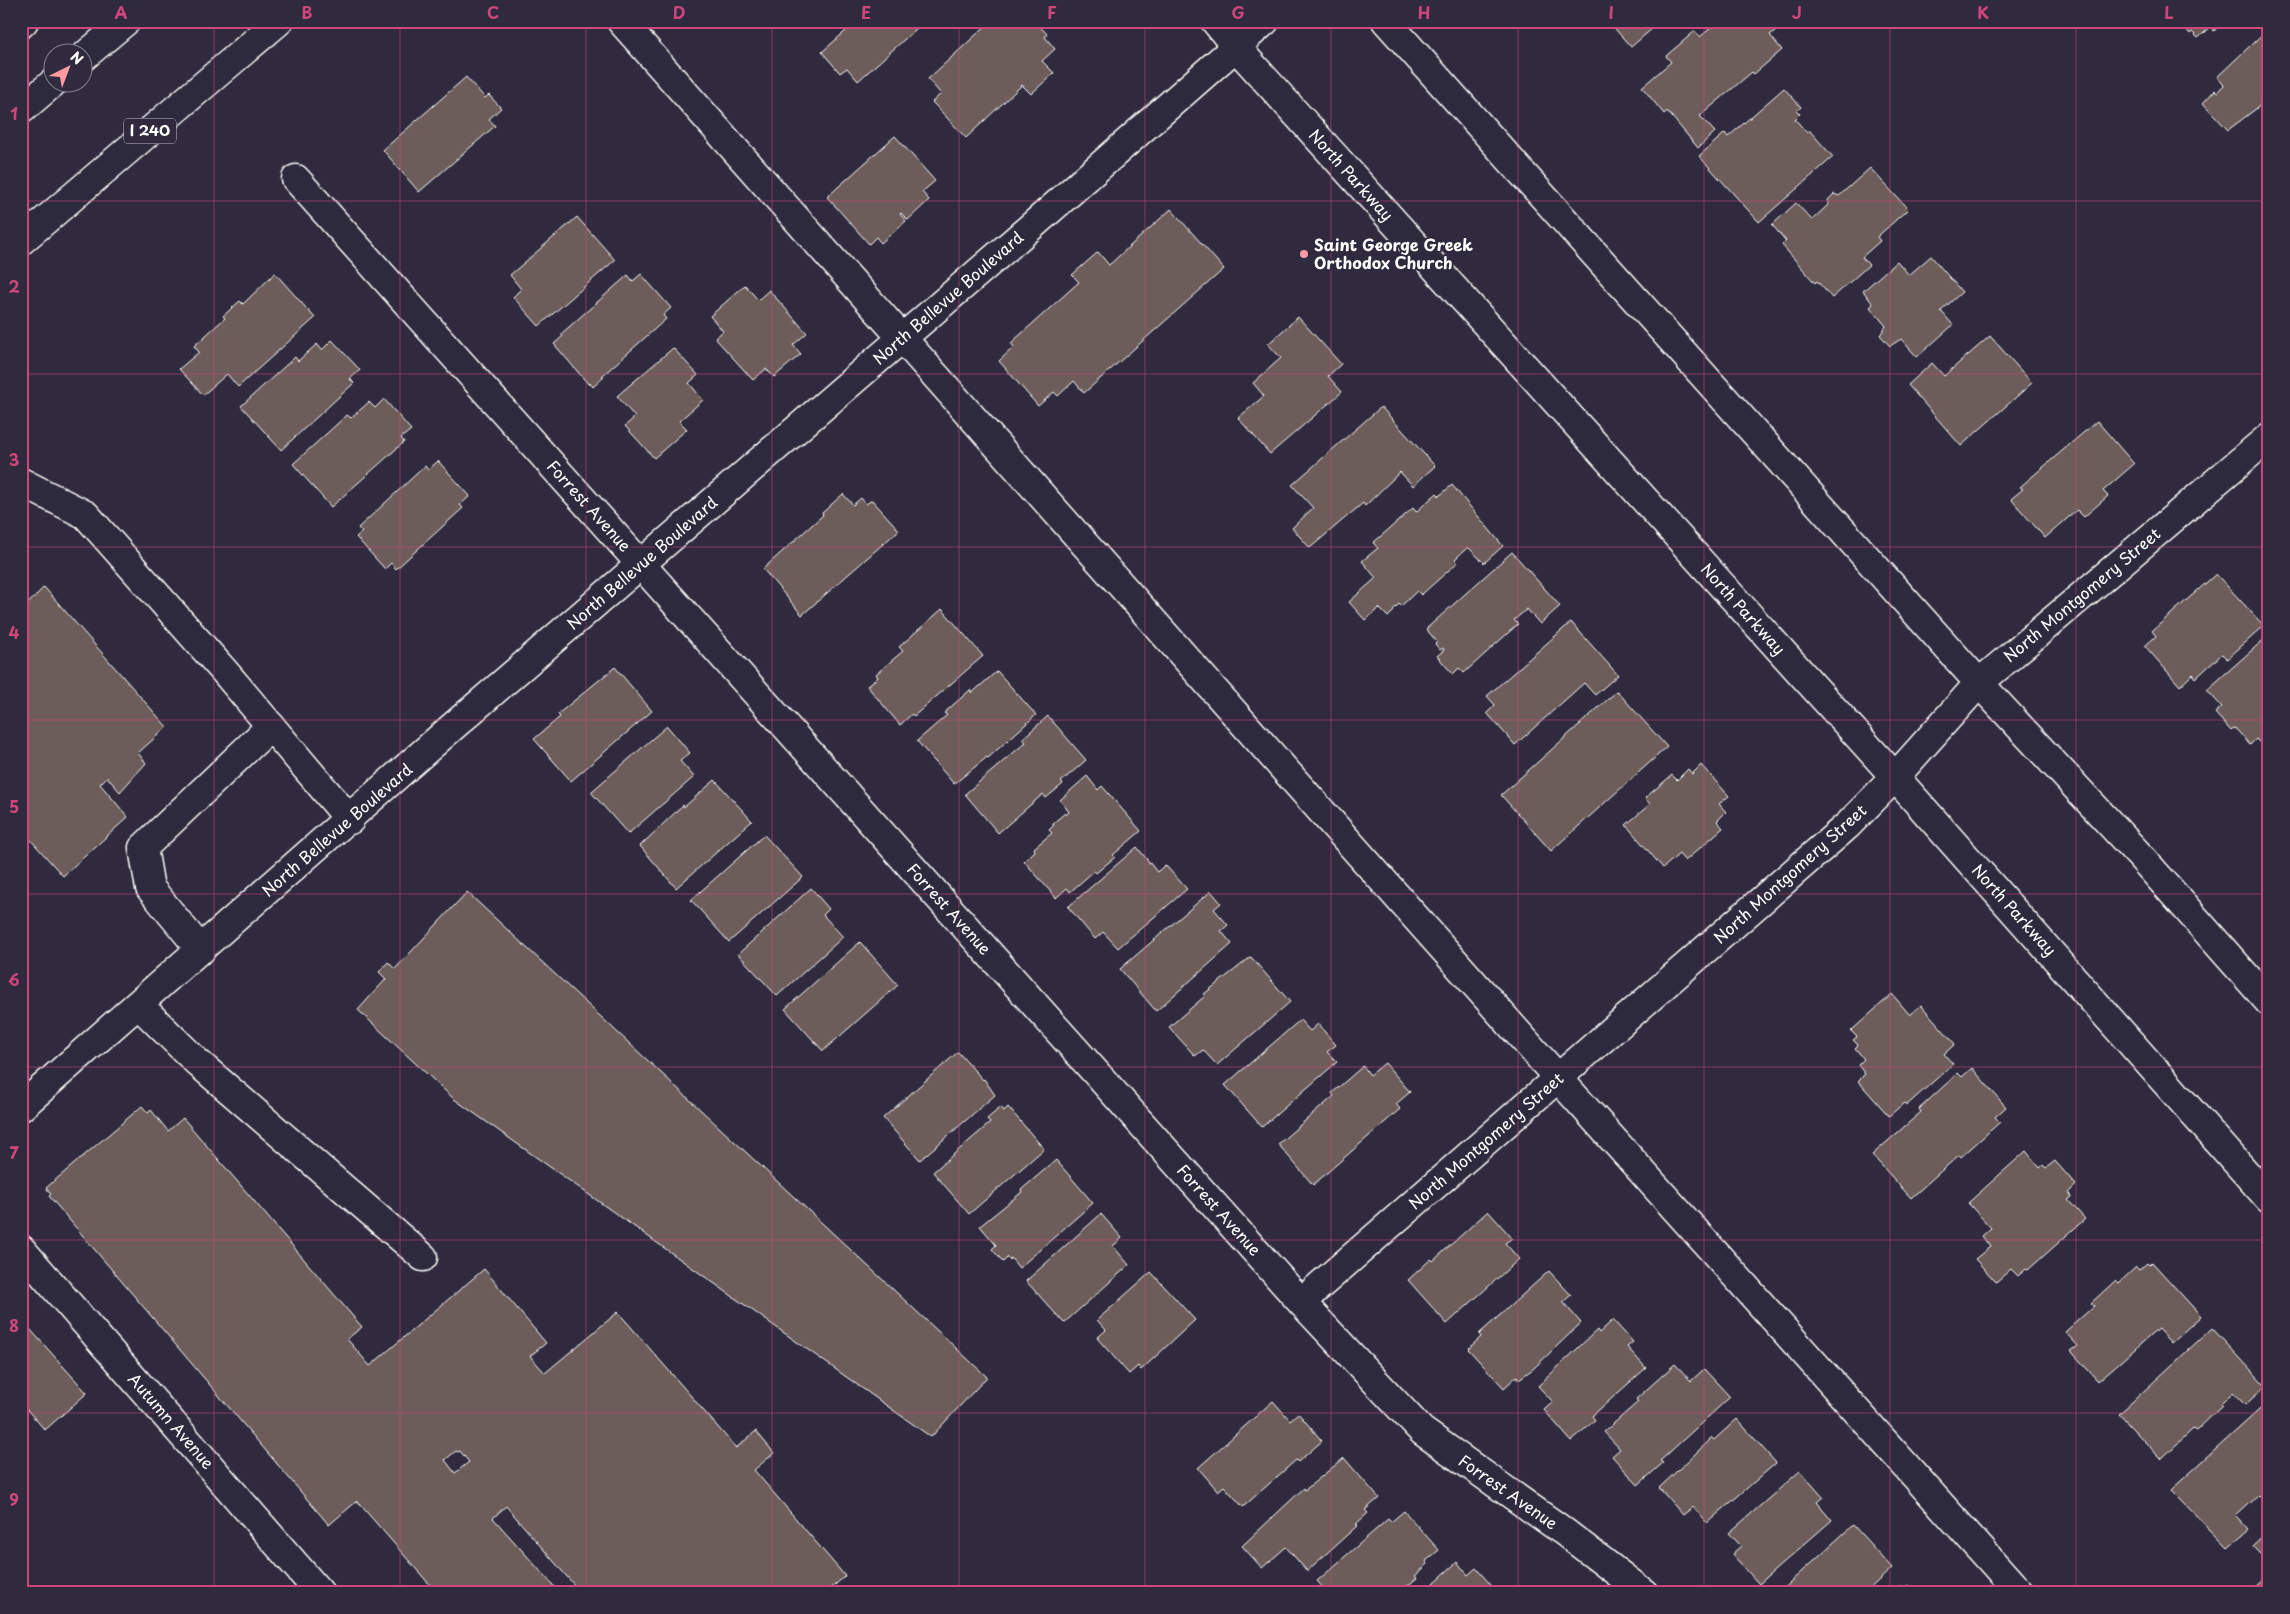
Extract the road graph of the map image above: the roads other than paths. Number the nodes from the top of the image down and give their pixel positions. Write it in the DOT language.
graph roads {
  1 [pos="126,21"];
  2 [pos="279,21"];
  3 [pos="621,21"];
  4 [pos="1215,21"];
  5 [pos="1265,21"];
  6 [pos="1386,21"];
  7 [pos="1236,47"];
  8 [pos="92,50"];
  9 [pos="42,92"];
  10 [pos="21,110"];
  11 [pos="296,179"];
  12 [pos="21,241"];
  13 [pos="902,337"];
  14 [pos="2269,437"];
  15 [pos="21,482"];
  16 [pos="641,565"];
  17 [pos="1979,682"];
  18 [pos="271,726"];
  19 [pos="1895,777"];
  20 [pos="350,820"];
  21 [pos="201,950"];
  22 [pos="2269,1002"];
  23 [pos="139,1005"];
  24 [pos="1558,1078"];
  25 [pos="21,1107"];
  26 [pos="2269,1199"];
  27 [pos="21,1249"];
  28 [pos="423,1257"];
  29 [pos="1302,1302"];
  30 [pos="320,1593"];
  31 [pos="1644,1593"];
  32 [pos="2020,1593"];
  1 -- 8 [label="main road"];
  2 -- 12 [label="main road, I 240"];
  3 -- 13 [label="main road"];
  4 -- 7 [label="main road, North Parkway"];
  5 -- 7 [label="main road, North Bellevue Boulevard"];
  6 -- 17 [label="main road"];
  7 -- 13 [label="main road, North Bellevue Boulevard"];
  7 -- 19 [label="main road, North Parkway"];
  9 -- 10 [label="main road"];
  11 -- 16 [label="main road, Forrest Avenue"];
  13 -- 16 [label="main road, North Bellevue Boulevard"];
  13 -- 24 [label="main road"];
  14 -- 17 [label="main road, North Montgomery Street"];
  15 -- 18 [label="main road"];
  16 -- 20 [label="main road, North Bellevue Boulevard"];
  16 -- 29 [label="main road, Forrest Avenue"];
  17 -- 19 [label="main road, North Montgomery Street"];
  17 -- 22 [label="main road"];
  18 -- 20 [label="main road"];
  18 -- 21 [label="main road"];
  19 -- 24 [label="main road, North Montgomery Street"];
  19 -- 26 [label="main road, North Parkway"];
  20 -- 21 [label="main road, North Bellevue Boulevard"];
  21 -- 23 [label="main road, North Bellevue Boulevard"];
  23 -- 25 [label="main road, North Bellevue Boulevard"];
  23 -- 28 [label="main road"];
  24 -- 29 [label="main road, North Montgomery Street"];
  24 -- 32 [label="main road"];
  27 -- 30 [label="main road, Autumn Avenue"];
  29 -- 31 [label="main road, Forrest Avenue"];
}
